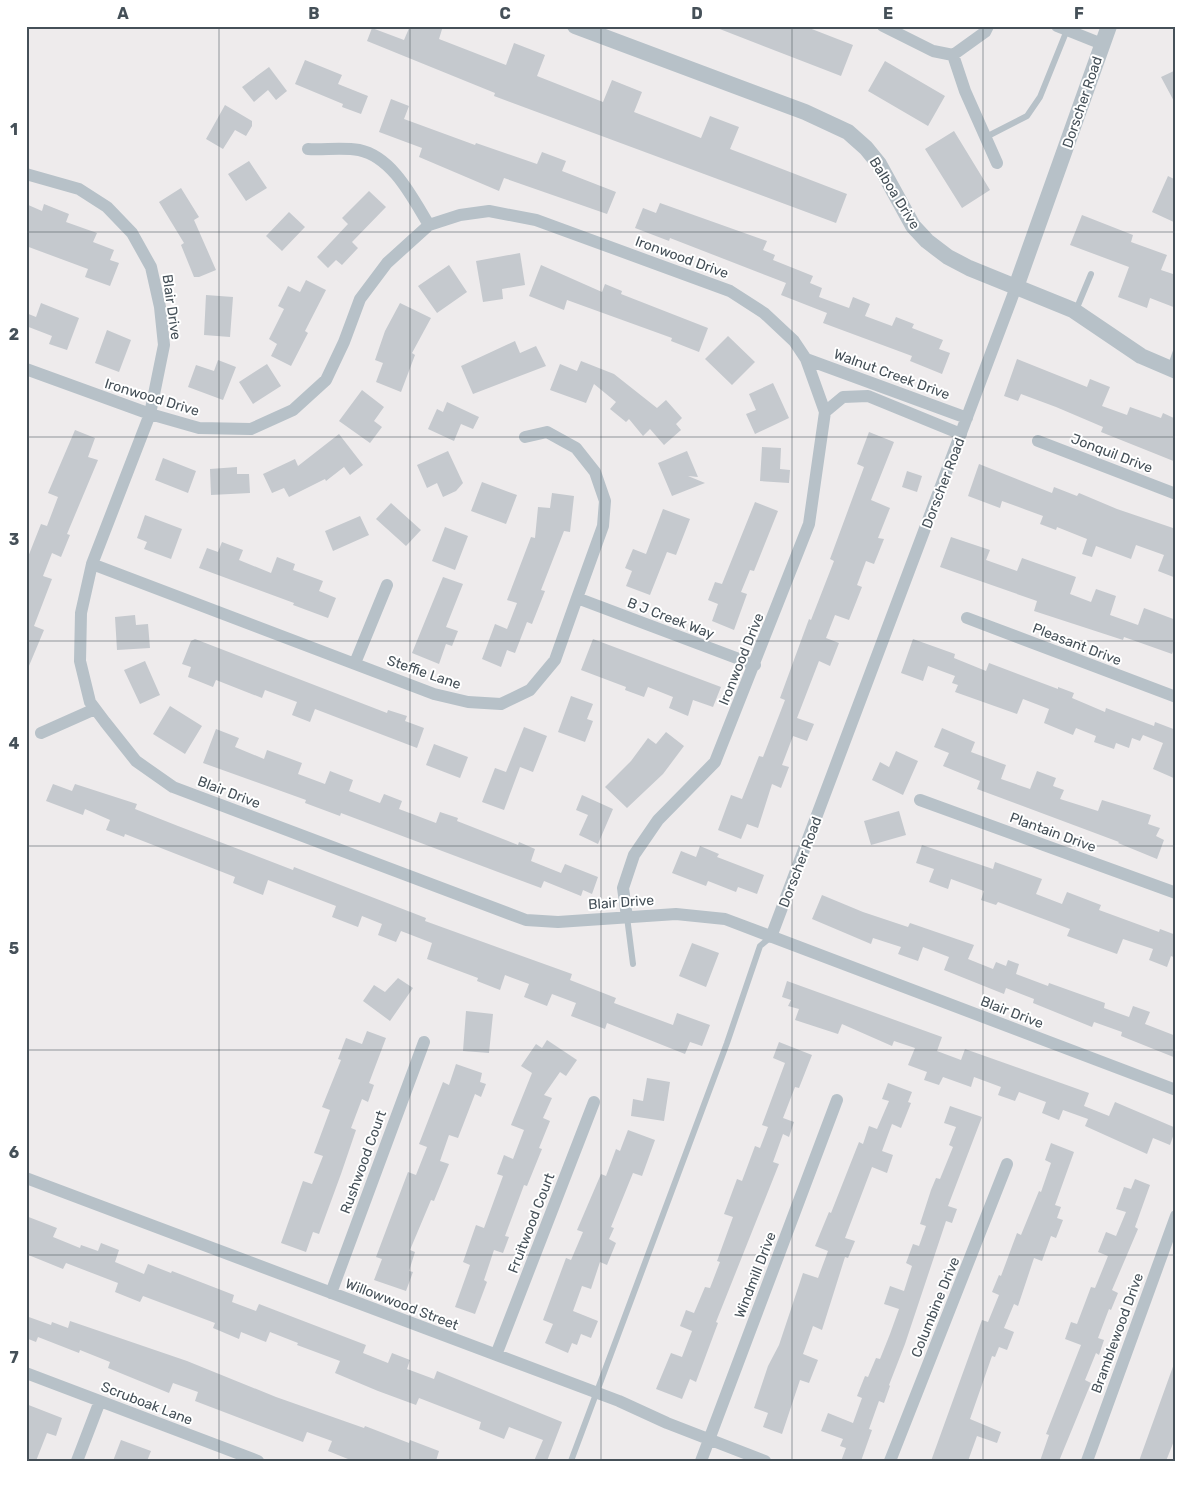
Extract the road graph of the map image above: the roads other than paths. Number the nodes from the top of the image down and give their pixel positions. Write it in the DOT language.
graph roads {
  1 [pos="575,26"];
  2 [pos="883,26"];
  3 [pos="988,26"];
  4 [pos="1109,26"];
  5 [pos="1062,28"];
  6 [pos="1102,44"];
  7 [pos="953,55"];
  8 [pos="986,137"];
  9 [pos="308,149"];
  10 [pos="997,162"];
  11 [pos="26,174"];
  12 [pos="430,225"];
  13 [pos="1091,274"];
  14 [pos="1016,287"];
  15 [pos="1076,311"];
  16 [pos="1176,351"];
  17 [pos="806,359"];
  18 [pos="26,369"];
  19 [pos="1172,370"];
  20 [pos="824,412"];
  21 [pos="150,414"];
  22 [pos="967,418"];
  23 [pos="961,434"];
  24 [pos="525,437"];
  25 [pos="1038,441"];
  26 [pos="1176,494"];
  27 [pos="92,564"];
  28 [pos="388,585"];
  29 [pos="577,598"];
  30 [pos="967,618"];
  31 [pos="355,663"];
  32 [pos="755,665"];
  33 [pos="1176,697"];
  34 [pos="95,709"];
  35 [pos="41,733"];
  36 [pos="920,800"];
  37 [pos="1176,893"];
  38 [pos="627,917"];
  39 [pos="771,937"];
  40 [pos="633,964"];
  41 [pos="424,1042"];
  42 [pos="1176,1090"];
  43 [pos="837,1100"];
  44 [pos="594,1102"];
  45 [pos="1008,1164"];
  46 [pos="26,1178"];
  47 [pos="1176,1216"];
  48 [pos="331,1293"];
  49 [pos="496,1355"];
  50 [pos="26,1373"];
  51 [pos="596,1392"];
  52 [pos="100,1401"];
  53 [pos="709,1439"];
  54 [pos="77,1461"];
  55 [pos="258,1461"];
  56 [pos="571,1461"];
  57 [pos="701,1461"];
  58 [pos="766,1461"];
  59 [pos="890,1461"];
  60 [pos="1087,1461"];
  1 -- 14 [label="street, Balboa Drive"];
  2 -- 7 [label="street"];
  3 -- 7 [label="street"];
  4 -- 6 [label="street, Dorscher Road"];
  5 -- 6 [label="street"];
  5 -- 8 [label="lane"];
  6 -- 14 [label="street, Dorscher Road"];
  7 -- 8 [label="street"];
  8 -- 10 [label="street"];
  9 -- 12 [label="street"];
  11 -- 21 [label="street, Blair Drive"];
  12 -- 17 [label="street, Ironwood Drive"];
  12 -- 21 [label="street, Ironwood Drive"];
  13 -- 15 [label="lane"];
  14 -- 15 [label="street, Balboa Drive"];
  14 -- 22 [label="street, Dorscher Road"];
  15 -- 19 [label="street, Balboa Drive"];
  16 -- 19 [label="lane"];
  17 -- 20 [label="street, Ironwood Drive"];
  17 -- 22 [label="street, Walnut Creek Drive"];
  18 -- 21 [label="street, Ironwood Drive"];
  20 -- 23 [label="street, Walnut Creek Drive"];
  20 -- 32 [label="street, Ironwood Drive"];
  21 -- 27 [label="street, Blair Drive"];
  22 -- 23 [label="street, Dorscher Road"];
  23 -- 39 [label="street, Dorscher Road"];
  24 -- 29 [label="street, Steffie Lane"];
  25 -- 26 [label="street, Jonquil Drive"];
  27 -- 31 [label="street, Steffie Lane"];
  27 -- 34 [label="street, Blair Drive"];
  28 -- 31 [label="street"];
  29 -- 31 [label="street, Steffie Lane"];
  29 -- 32 [label="street, B J Creek Way"];
  30 -- 33 [label="street, Pleasant Drive"];
  32 -- 38 [label="street, Ironwood Drive"];
  34 -- 35 [label="street"];
  34 -- 38 [label="street, Blair Drive"];
  36 -- 37 [label="street, Plantain Drive"];
  38 -- 39 [label="street, Blair Drive"];
  38 -- 40 [label="lane"];
  39 -- 42 [label="street, Blair Drive"];
  39 -- 51 [label="lane"];
  41 -- 48 [label="street, Rushwood Court"];
  43 -- 53 [label="street, Windmill Drive"];
  44 -- 49 [label="street, Fruitwood Court"];
  45 -- 59 [label="street, Columbine Drive"];
  46 -- 48 [label="street, Willowwood Street"];
  47 -- 60 [label="street, Bramblewood Drive"];
  48 -- 49 [label="street, Willowwood Street"];
  49 -- 51 [label="street, Willowwood Street"];
  50 -- 52 [label="street, Scruboak Lane"];
  51 -- 53 [label="street, Willowwood Street"];
  51 -- 56 [label="lane"];
  52 -- 54 [label="street"];
  52 -- 55 [label="street, Scruboak Lane"];
  53 -- 57 [label="street, Windmill Drive"];
  53 -- 58 [label="street, Willowwood Street"];
}
